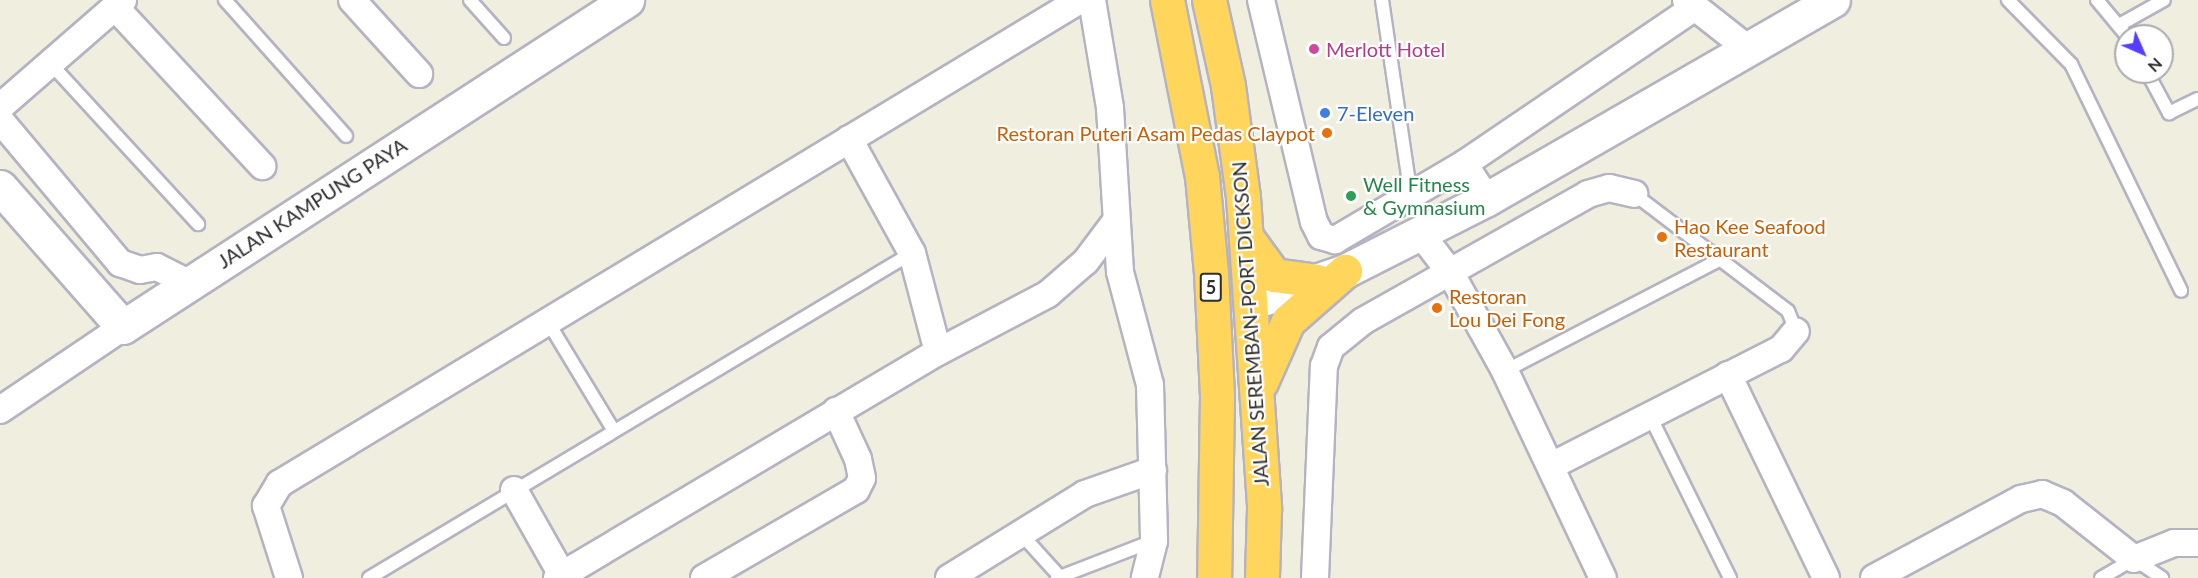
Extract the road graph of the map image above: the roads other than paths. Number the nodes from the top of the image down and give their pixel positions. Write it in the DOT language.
graph roads {
  1 [pos="225,0"];
  2 [pos="352,0"];
  3 [pos="470,0"];
  4 [pos="1080,0"];
  5 [pos="1092,0"];
  6 [pos="1167,0"];
  7 [pos="1209,0"];
  8 [pos="1261,0"];
  9 [pos="1382,0"];
  10 [pos="1833,0"];
  11 [pos="2008,0"];
  12 [pos="2097,0"];
  13 [pos="2164,0"];
  14 [pos="119,3"];
  15 [pos="613,4"];
  16 [pos="1690,4"];
  17 [pos="2121,24"];
  18 [pos="504,39"];
  19 [pos="1747,48"];
  20 [pos="50,63"];
  21 [pos="419,74"];
  22 [pos="2153,84"];
  23 [pos="2198,99"];
  24 [pos="0,107"];
  25 [pos="0,120"];
  26 [pos="346,136"];
  27 [pos="849,139"];
  28 [pos="1464,164"];
  29 [pos="262,166"];
  30 [pos="0,188"];
  31 [pos="1634,194"];
  32 [pos="1411,198"];
  33 [pos="1487,199"];
  34 [pos="1116,221"];
  35 [pos="198,224"];
  36 [pos="1420,233"];
  37 [pos="1246,237"];
  38 [pos="912,253"];
  39 [pos="1721,259"];
  40 [pos="1450,272"];
  41 [pos="1331,276"];
  42 [pos="189,283"];
  43 [pos="2181,291"];
  44 [pos="1251,303"];
  45 [pos="548,322"];
  46 [pos="123,327"];
  47 [pos="1796,331"];
  48 [pos="938,352"];
  49 [pos="1505,370"];
  50 [pos="1728,375"];
  51 [pos="1258,391"];
  52 [pos="0,410"];
  53 [pos="836,411"];
  54 [pos="1648,413"];
  55 [pos="614,431"];
  56 [pos="1553,465"];
  57 [pos="1153,470"];
  58 [pos="514,490"];
  59 [pos="1023,536"];
  60 [pos="1154,541"];
  61 [pos="2198,543"];
  62 [pos="2134,559"];
  63 [pos="1214,563"];
  64 [pos="560,577"];
  65 [pos="289,578"];
  66 [pos="369,578"];
  67 [pos="704,578"];
  68 [pos="949,578"];
  69 [pos="1059,578"];
  70 [pos="1145,578"];
  71 [pos="1262,578"];
  72 [pos="1315,578"];
  73 [pos="1604,578"];
  74 [pos="1730,578"];
  75 [pos="1826,578"];
  76 [pos="1874,578"];
  77 [pos="2101,578"];
  78 [pos="2162,578"];
  1 -- 26 [label="lane"];
  2 -- 21 [label="street"];
  3 -- 18 [label="lane"];
  4 -- 27 [label="street"];
  5 -- 34 [label="street"];
  6 -- 63 [label="highway, JALAN SEREMBAN-PORT DICKSON / 5"];
  7 -- 37 [label="highway, JALAN SEREMBAN-PORT DICKSON / 5"];
  8 -- 32 [label="street"];
  9 -- 32 [label="lane"];
  10 -- 19 [label="street"];
  11 -- 43 [label="lane"];
  12 -- 17 [label="lane"];
  13 -- 17 [label="lane"];
  14 -- 20 [label="street"];
  14 -- 29 [label="street"];
  15 -- 42 [label="street, JALAN KAMPUNG PAYA"];
  16 -- 19 [label="street"];
  16 -- 28 [label="street"];
  19 -- 33 [label="street"];
  20 -- 24 [label="street"];
  20 -- 35 [label="lane"];
  22 -- 23 [label="lane"];
  25 -- 42 [label="street"];
  27 -- 38 [label="street"];
  27 -- 45 [label="street"];
  28 -- 32 [label="street"];
  28 -- 33 [label="street"];
  30 -- 46 [label="street"];
  31 -- 39 [label="lane"];
  31 -- 40 [label="street"];
  33 -- 36 [label="street"];
  34 -- 48 [label="street"];
  34 -- 57 [label="street"];
  36 -- 40 [label="street"];
  36 -- 41 [label="street"];
  37 -- 41 [label="highway"];
  37 -- 44 [label="highway, JALAN SEREMBAN-PORT DICKSON / 5"];
  38 -- 48 [label="street"];
  38 -- 55 [label="lane"];
  39 -- 47 [label="lane"];
  39 -- 49 [label="lane"];
  40 -- 49 [label="street"];
  40 -- 72 [label="street"];
  41 -- 44 [label="street"];
  41 -- 51 [label="highway"];
  42 -- 46 [label="street, JALAN KAMPUNG PAYA"];
  44 -- 51 [label="highway, JALAN SEREMBAN-PORT DICKSON / 5"];
  44 -- 63 [label="highway"];
  45 -- 55 [label="lane"];
  45 -- 65 [label="street"];
  46 -- 52 [label="street, JALAN KAMPUNG PAYA"];
  47 -- 50 [label="street"];
  48 -- 53 [label="street"];
  49 -- 56 [label="street"];
  50 -- 54 [label="street"];
  50 -- 75 [label="street"];
  51 -- 71 [label="highway, JALAN SEREMBAN-PORT DICKSON / 5"];
  53 -- 64 [label="street"];
  53 -- 67 [label="street"];
  54 -- 56 [label="street"];
  54 -- 74 [label="lane"];
  55 -- 58 [label="lane"];
  56 -- 73 [label="street"];
  57 -- 59 [label="street"];
  57 -- 60 [label="street"];
  58 -- 64 [label="street"];
  58 -- 66 [label="lane"];
  59 -- 68 [label="street"];
  59 -- 69 [label="lane"];
  60 -- 69 [label="lane"];
  60 -- 70 [label="street"];
  61 -- 62 [label="street"];
  62 -- 76 [label="street"];
  62 -- 77 [label="lane"];
  62 -- 78 [label="lane"];
}
